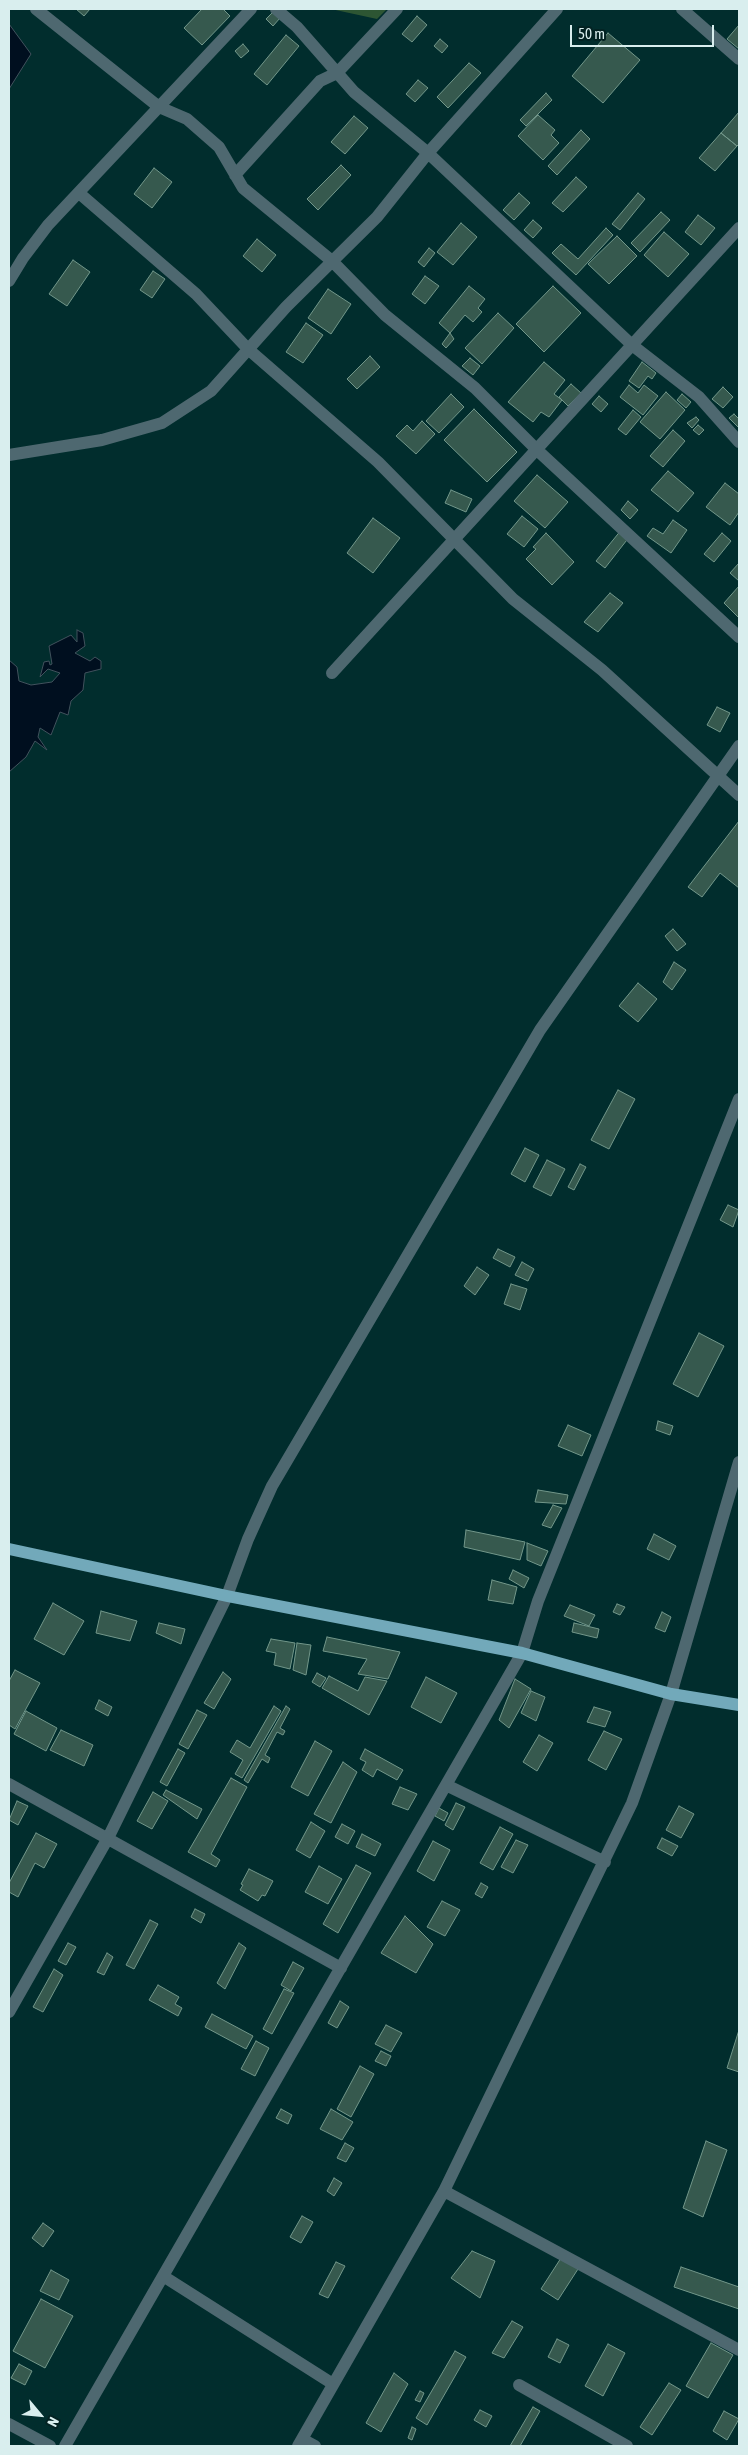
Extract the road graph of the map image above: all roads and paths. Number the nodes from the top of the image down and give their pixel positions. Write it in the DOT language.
graph roads {
  1 [pos="36,9"];
  2 [pos="251,9"];
  3 [pos="276,9"];
  4 [pos="397,9"];
  5 [pos="557,9"];
  6 [pos="682,9"];
  7 [pos="739,59"];
  8 [pos="337,73"];
  9 [pos="159,108"];
  10 [pos="428,153"];
  11 [pos="235,175"];
  12 [pos="79,193"];
  13 [pos="739,228"];
  14 [pos="332,261"];
  15 [pos="9,281"];
  16 [pos="632,344"];
  17 [pos="248,349"];
  18 [pos="739,442"];
  19 [pos="536,449"];
  20 [pos="9,455"];
  21 [pos="454,538"];
  22 [pos="739,637"];
  23 [pos="332,673"];
  24 [pos="739,746"];
  25 [pos="718,776"];
  26 [pos="739,795"];
  27 [pos="739,1099"];
  28 [pos="739,1462"];
  29 [pos="10,1553"];
  30 [pos="227,1596"];
  31 [pos="522,1653"];
  32 [pos="671,1694"];
  33 [pos="739,1705"];
  34 [pos="9,1784"];
  35 [pos="446,1785"];
  36 [pos="108,1838"];
  37 [pos="605,1862"];
  38 [pos="341,1968"];
  39 [pos="9,2012"];
  40 [pos="444,2192"];
  41 [pos="163,2276"];
  42 [pos="739,2350"];
  43 [pos="333,2384"];
  44 [pos="519,2385"];
  45 [pos="9,2424"];
  46 [pos="300,2443"];
  47 [pos="50,2446"];
  48 [pos="65,2446"];
  49 [pos="315,2446"];
  50 [pos="627,2446"];
  1 -- 9 [label="street"];
  2 -- 9 [label="street"];
  3 -- 8 [label="street"];
  4 -- 8 [label="street"];
  5 -- 10 [label="street"];
  6 -- 7 [label="street"];
  8 -- 10 [label="street"];
  8 -- 11 [label="street"];
  9 -- 11 [label="street"];
  9 -- 12 [label="street"];
  10 -- 14 [label="street"];
  10 -- 16 [label="street"];
  11 -- 14 [label="street"];
  12 -- 15 [label="street"];
  12 -- 17 [label="street"];
  13 -- 16 [label="street"];
  14 -- 17 [label="street"];
  14 -- 19 [label="street"];
  16 -- 18 [label="street"];
  16 -- 19 [label="street"];
  17 -- 20 [label="street"];
  17 -- 21 [label="street"];
  19 -- 21 [label="street"];
  19 -- 22 [label="street"];
  21 -- 23 [label="street"];
  21 -- 25 [label="street"];
  24 -- 25 [label="street"];
  25 -- 26 [label="street"];
  25 -- 30 [label="street"];
  27 -- 31 [label="street"];
  28 -- 32 [label="street"];
  29 -- 30 [label="main road"];
  30 -- 31 [label="main road"];
  30 -- 36 [label="street"];
  31 -- 32 [label="main road"];
  31 -- 35 [label="street"];
  32 -- 33 [label="main road"];
  32 -- 37 [label="street"];
  34 -- 36 [label="street"];
  35 -- 37 [label="street"];
  35 -- 38 [label="street"];
  36 -- 38 [label="street"];
  36 -- 39 [label="street"];
  37 -- 40 [label="street"];
  38 -- 41 [label="street"];
  40 -- 42 [label="street"];
  40 -- 43 [label="street"];
  41 -- 43 [label="street"];
  41 -- 48 [label="street"];
  43 -- 46 [label="street"];
  44 -- 50 [label="street"];
  45 -- 47 [label="street"];
  46 -- 49 [label="street"];
}
